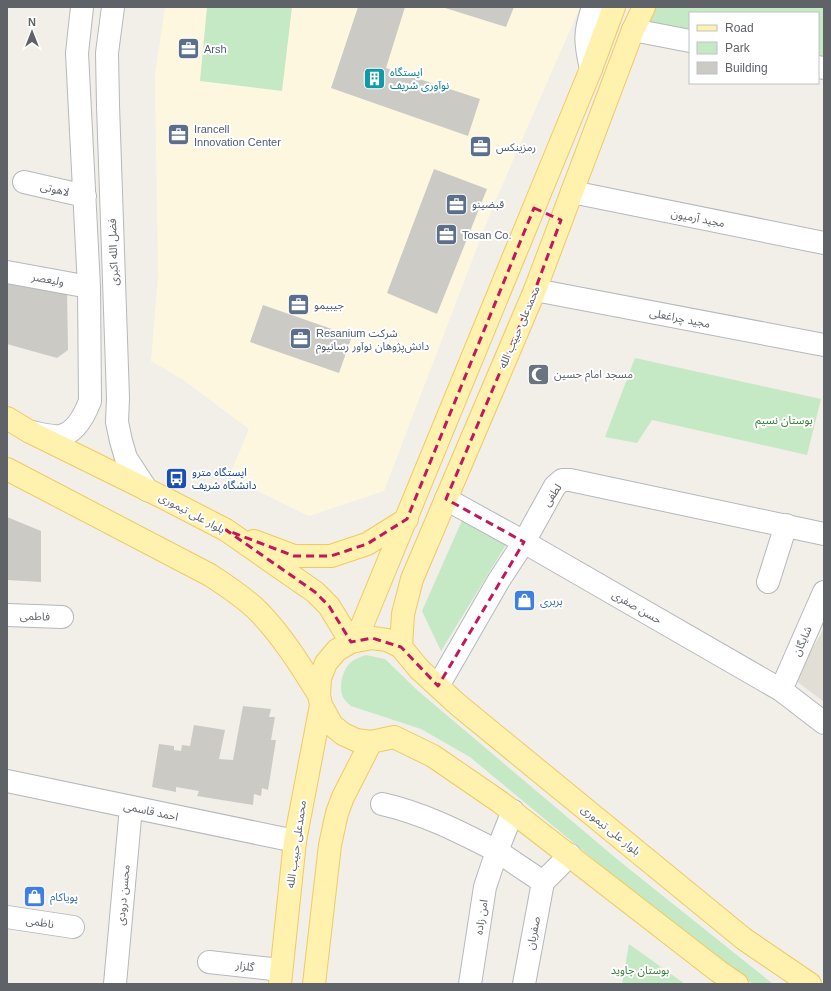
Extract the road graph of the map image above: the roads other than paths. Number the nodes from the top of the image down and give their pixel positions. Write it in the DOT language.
graph roads {
  1 [pos="82,7"];
  2 [pos="113,7"];
  3 [pos="593,7"];
  4 [pos="614,7"];
  5 [pos="644,7"];
  6 [pos="633,30"];
  7 [pos="689,41"];
  8 [pos="591,69"];
  9 [pos="79,105"];
  10 [pos="108,105"];
  11 [pos="24,182"];
  12 [pos="572,192"];
  13 [pos="85,196"];
  14 [pos="534,208"];
  15 [pos="561,220"];
  16 [pos="824,243"];
  17 [pos="7,272"];
  18 [pos="89,287"];
  19 [pos="535,290"];
  20 [pos="824,345"];
  21 [pos="118,398"];
  22 [pos="90,401"];
  23 [pos="7,418"];
  24 [pos="30,432"];
  25 [pos="7,469"];
  26 [pos="147,490"];
  27 [pos="446,500"];
  28 [pos="407,519"];
  29 [pos="786,525"];
  30 [pos="226,530"];
  31 [pos="824,534"];
  32 [pos="524,542"];
  33 [pos="768,582"];
  34 [pos="824,592"];
  35 [pos="7,615"];
  36 [pos="62,617"];
  37 [pos="354,641"];
  38 [pos="402,647"];
  39 [pos="438,686"];
  40 [pos="781,690"];
  41 [pos="320,700"];
  42 [pos="824,723"];
  43 [pos="371,742"];
  44 [pos="7,781"];
  45 [pos="382,804"];
  46 [pos="131,807"];
  47 [pos="513,811"];
  48 [pos="295,841"];
  49 [pos="497,851"];
  50 [pos="570,854"];
  51 [pos="543,882"];
  52 [pos="7,917"];
  53 [pos="73,927"];
  54 [pos="285,937"];
  55 [pos="319,941"];
  56 [pos="209,962"];
  57 [pos="280,977"];
  58 [pos="115,984"];
  59 [pos="314,984"];
  60 [pos="470,984"];
  61 [pos="524,984"];
  62 [pos="736,984"];
  63 [pos="810,984"];
  1 -- 9 [label="street"];
  2 -- 10 [label="street, فضل الله اکبری"];
  3 -- 8 [label="street"];
  4 -- 8 [label="main road"];
  5 -- 6 [label="main road, محمدعلی حبیب الله"];
  6 -- 7 [label="street"];
  6 -- 12 [label="main road, محمدعلی حبیب الله"];
  8 -- 14 [label="main road"];
  9 -- 10 [label="street"];
  9 -- 13 [label="street"];
  10 -- 21 [label="street, فضل الله اکبری"];
  11 -- 13 [label="street, لاهوتی"];
  12 -- 15 [label="main road, محمدعلی حبیب الله"];
  12 -- 16 [label="street, مجید آرمیون"];
  13 -- 18 [label="street"];
  14 -- 15 [label="main road"];
  14 -- 28 [label="main road"];
  15 -- 19 [label="main road, محمدعلی حبیب الله"];
  17 -- 18 [label="street, ولیعصر"];
  18 -- 22 [label="street"];
  19 -- 20 [label="street, مجید چراغعلی"];
  19 -- 27 [label="main road, محمدعلی حبیب الله"];
  21 -- 22 [label="street"];
  21 -- 26 [label="street, فضل الله اکبری"];
  22 -- 24 [label="street"];
  23 -- 24 [label="main road, بلوار علی تیموری"];
  24 -- 26 [label="main road, بلوار علی تیموری"];
  25 -- 41 [label="main road"];
  26 -- 30 [label="main road, بلوار علی تیموری"];
  27 -- 32 [label="street, حسن صفری"];
  27 -- 38 [label="main road, محمدعلی حبیب الله"];
  28 -- 30 [label="main road"];
  28 -- 37 [label="main road"];
  29 -- 31 [label="street, لطفی"];
  29 -- 32 [label="street, لطفی"];
  29 -- 33 [label="street"];
  30 -- 37 [label="main road, بلوار علی تیموری"];
  32 -- 39 [label="street, لطفی"];
  32 -- 40 [label="street, حسن صفری"];
  34 -- 40 [label="street, شایگان"];
  35 -- 36 [label="street, فاطمی"];
  37 -- 38 [label="main road"];
  37 -- 41 [label="main road, محمدعلی حبیب الله"];
  38 -- 39 [label="main road, بلوار علی تیموری"];
  39 -- 63 [label="main road, بلوار علی تیموری"];
  40 -- 42 [label="street, حسن صفری"];
  41 -- 43 [label="main road"];
  41 -- 48 [label="main road, محمدعلی حبیب الله"];
  43 -- 47 [label="main road"];
  43 -- 55 [label="main road"];
  44 -- 46 [label="street, احمد قاسمی"];
  45 -- 49 [label="street"];
  46 -- 48 [label="street, احمد قاسمی"];
  46 -- 58 [label="street, محسن درودی"];
  47 -- 49 [label="street, امن زاده"];
  47 -- 50 [label="main road"];
  48 -- 54 [label="main road, محمدعلی حبیب الله"];
  49 -- 51 [label="street"];
  49 -- 60 [label="street, امن زاده"];
  50 -- 51 [label="street"];
  50 -- 62 [label="main road"];
  51 -- 61 [label="street, صفریان"];
  52 -- 53 [label="street, ناظمی"];
  54 -- 55 [label="main road"];
  54 -- 57 [label="main road, محمدعلی حبیب الله"];
  55 -- 59 [label="main road"];
  56 -- 57 [label="street, گلزار"];
}
